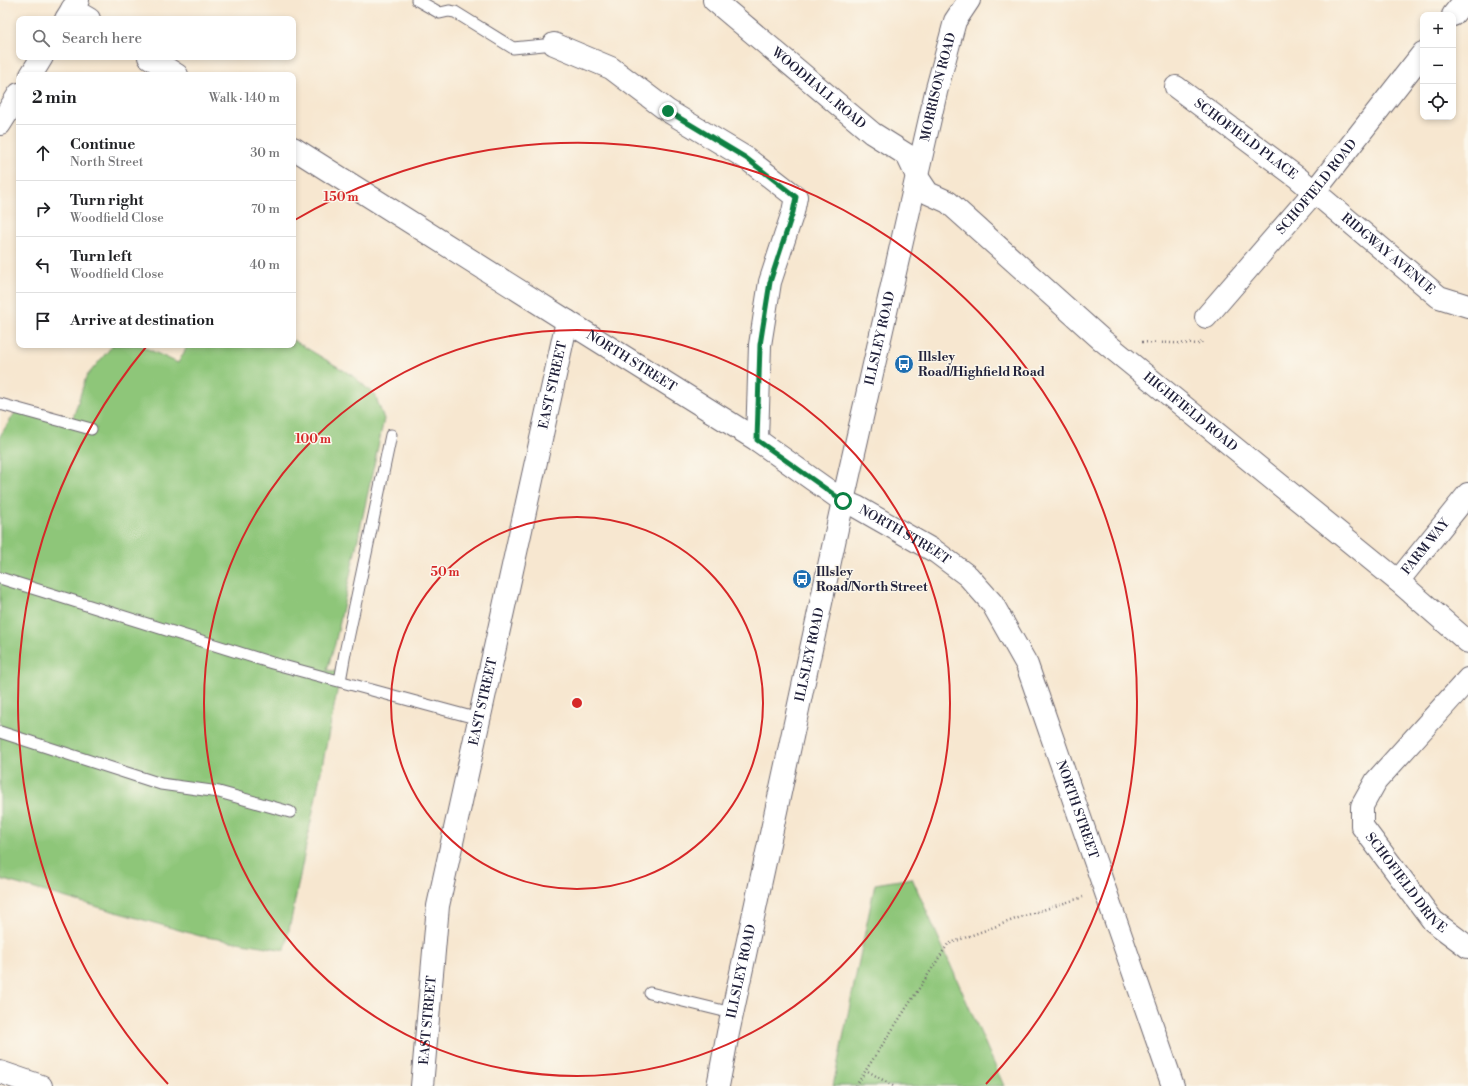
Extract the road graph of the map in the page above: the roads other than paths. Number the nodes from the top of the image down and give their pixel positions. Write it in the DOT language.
graph roads {
  1 [pos="417,0"];
  2 [pos="714,0"];
  3 [pos="969,0"];
  4 [pos="554,44"];
  5 [pos="1420,57"];
  6 [pos="40,60"];
  7 [pos="154,60"];
  8 [pos="33,72"];
  9 [pos="172,72"];
  10 [pos="1176,87"];
  11 [pos="16,99"];
  12 [pos="0,124"];
  13 [pos="296,150"];
  14 [pos="918,178"];
  15 [pos="1314,192"];
  16 [pos="1468,306"];
  17 [pos="1206,317"];
  18 [pos="567,321"];
  19 [pos="0,404"];
  20 [pos="91,429"];
  21 [pos="391,434"];
  22 [pos="757,440"];
  23 [pos="1468,494"];
  24 [pos="843,501"];
  25 [pos="0,578"];
  26 [pos="1398,581"];
  27 [pos="1468,642"];
  28 [pos="1468,679"];
  29 [pos="340,681"];
  30 [pos="479,719"];
  31 [pos="0,732"];
  32 [pos="290,812"];
  33 [pos="1468,947"];
  34 [pos="650,993"];
  35 [pos="732,1014"];
  36 [pos="0,1072"];
  37 [pos="41,1086"];
  38 [pos="422,1086"];
  39 [pos="718,1086"];
  40 [pos="1173,1086"];
  1 -- 4 [label="lane"];
  2 -- 14 [label="street, WOODHALL ROAD"];
  3 -- 14 [label="street, MORRISON ROAD"];
  4 -- 22 [label="street"];
  5 -- 15 [label="street, SCHOFIELD ROAD"];
  6 -- 8 [label="street"];
  7 -- 9 [label="street"];
  10 -- 15 [label="street, SCHOFIELD PLACE"];
  11 -- 12 [label="street"];
  13 -- 18 [label="street, NORTH STREET"];
  14 -- 24 [label="street, ILLSLEY ROAD"];
  14 -- 26 [label="street, HIGHFIELD ROAD"];
  15 -- 16 [label="street, RIDGWAY AVENUE"];
  15 -- 17 [label="street, SCHOFIELD ROAD"];
  18 -- 22 [label="street, NORTH STREET"];
  18 -- 30 [label="street, EAST STREET"];
  19 -- 20 [label="lane"];
  21 -- 29 [label="lane"];
  22 -- 24 [label="street, NORTH STREET"];
  23 -- 26 [label="street, FARM WAY"];
  24 -- 35 [label="street, ILLSLEY ROAD"];
  24 -- 40 [label="street, NORTH STREET"];
  25 -- 29 [label="lane"];
  26 -- 27 [label="street, HIGHFIELD ROAD"];
  28 -- 33 [label="street, SCHOFIELD DRIVE"];
  29 -- 30 [label="lane"];
  30 -- 38 [label="street, EAST STREET"];
  31 -- 32 [label="lane"];
  34 -- 35 [label="lane"];
  35 -- 39 [label="street, ILLSLEY ROAD"];
  36 -- 37 [label="street"];
}
